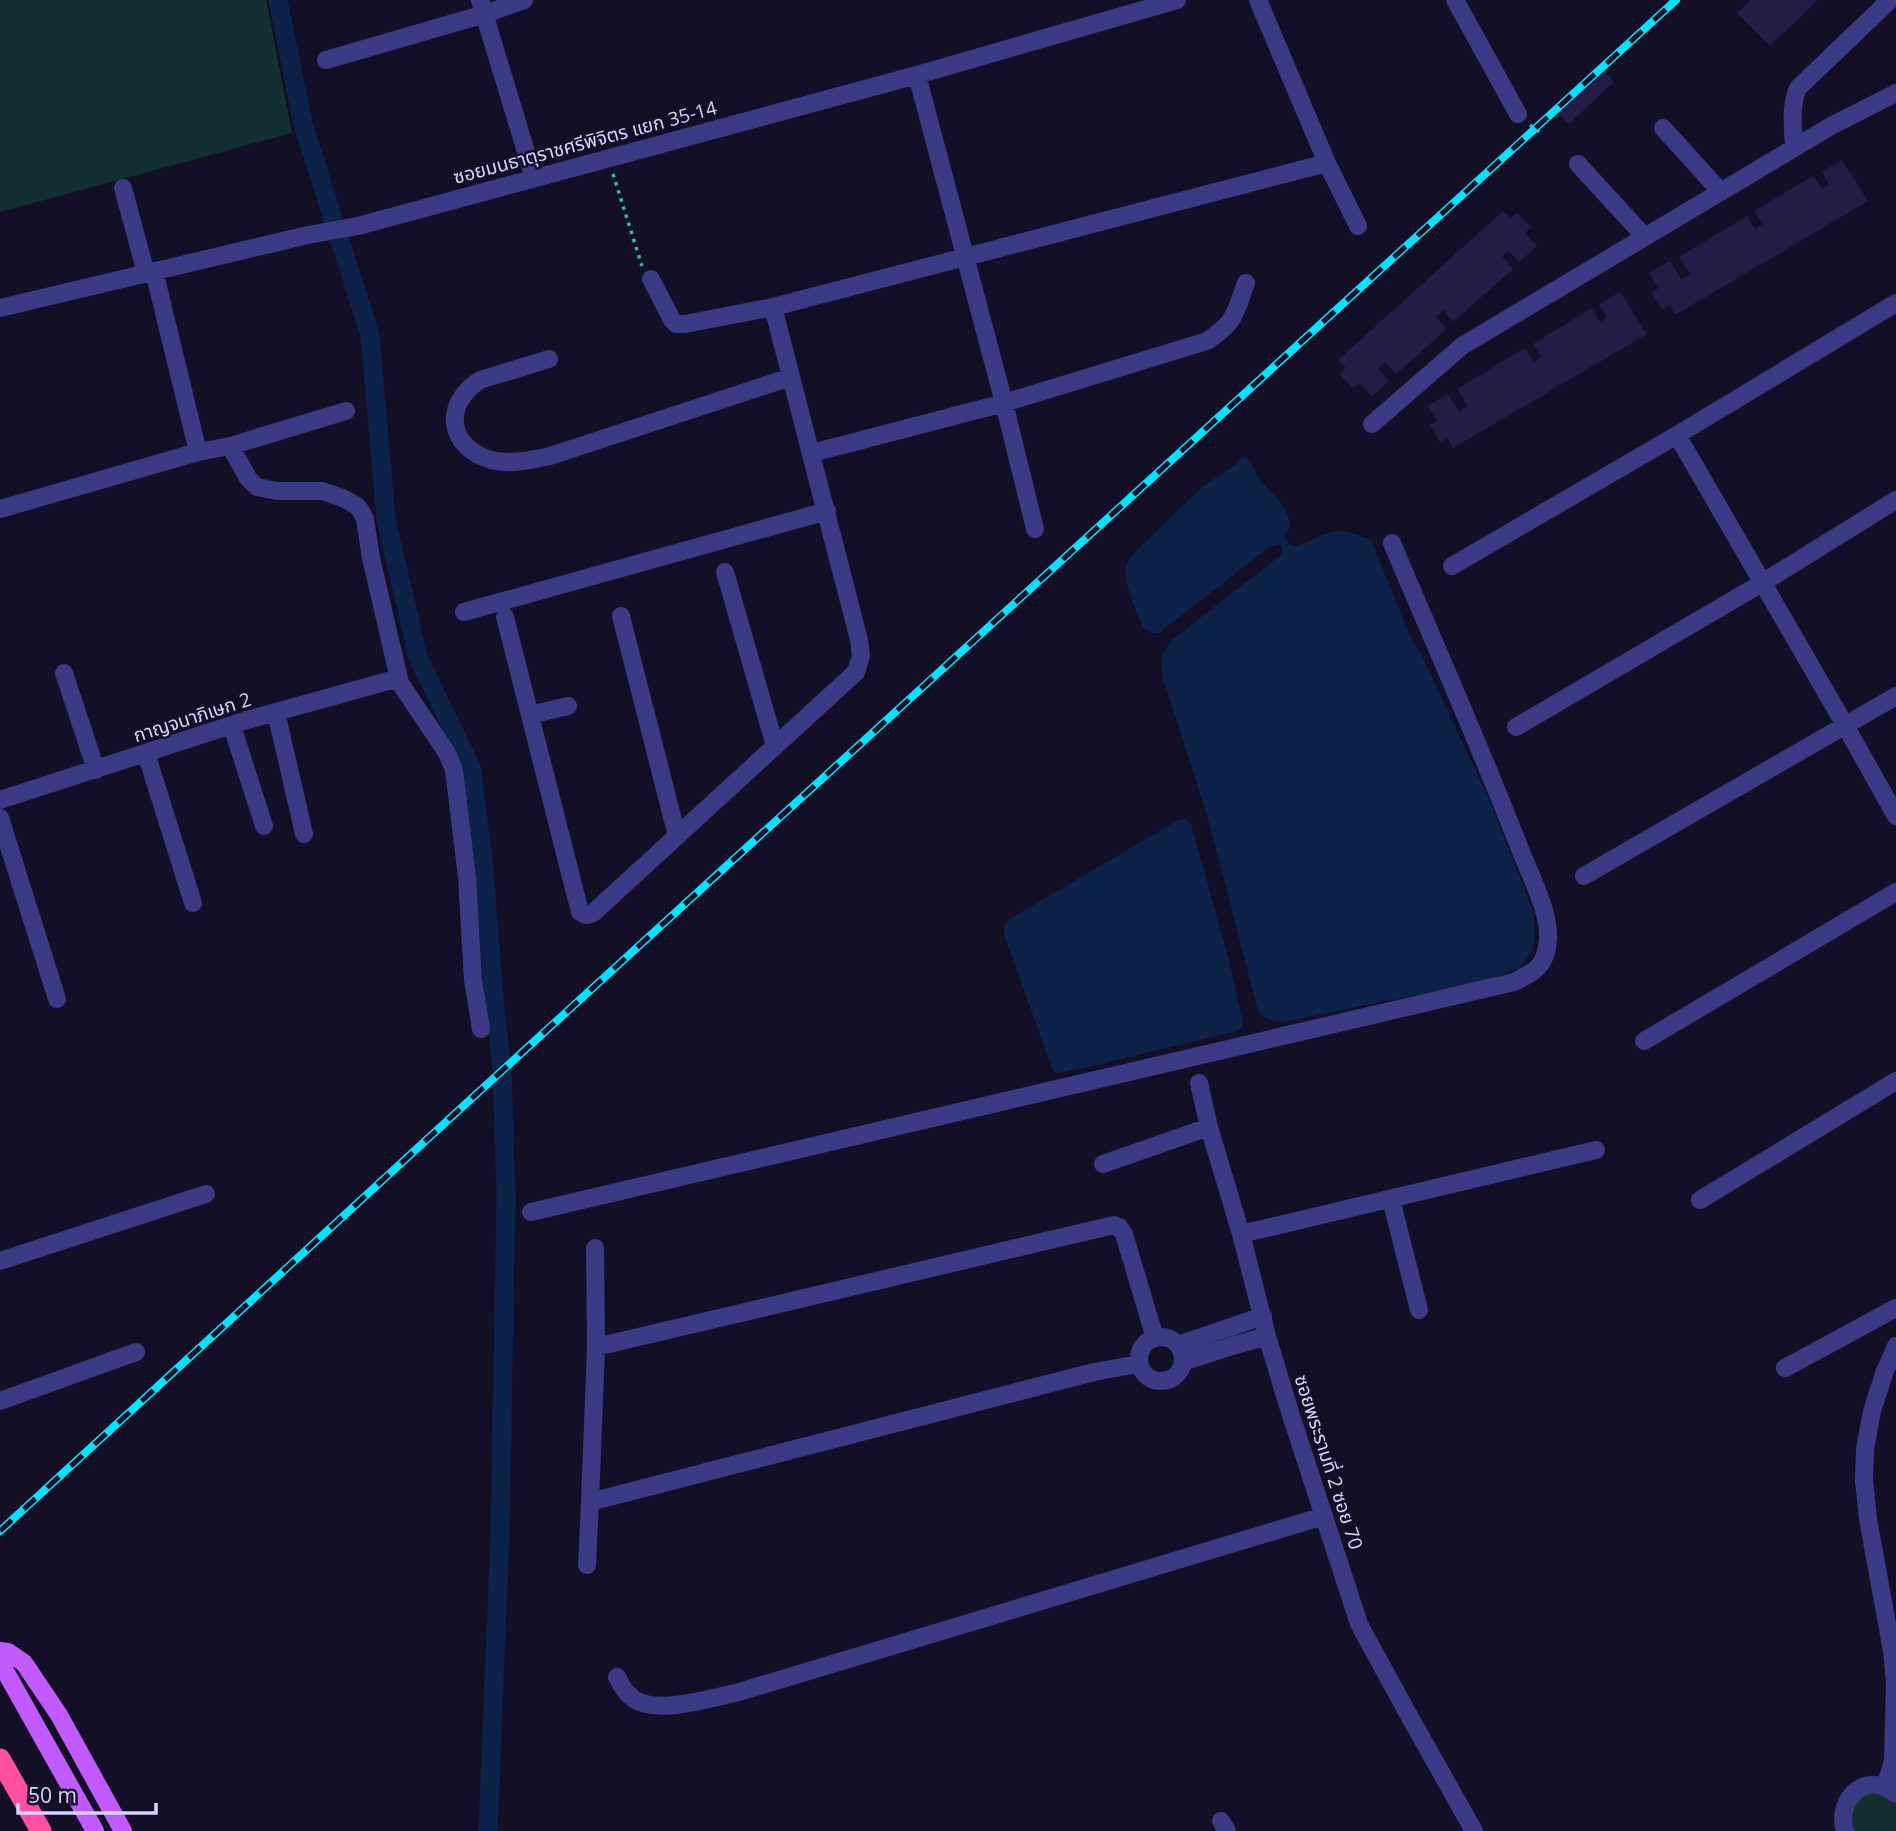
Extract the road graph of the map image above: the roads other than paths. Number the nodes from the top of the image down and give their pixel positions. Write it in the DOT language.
graph roads {
  1 [pos="524,0"];
  2 [pos="1177,0"];
  3 [pos="1258,0"];
  4 [pos="1455,0"];
  5 [pos="1890,0"];
  6 [pos="482,7"];
  7 [pos="326,60"];
  8 [pos="917,75"];
  9 [pos="1896,93"];
  10 [pos="1518,114"];
  11 [pos="1663,128"];
  12 [pos="1794,148"];
  13 [pos="1327,163"];
  14 [pos="1578,164"];
  15 [pos="534,178"];
  16 [pos="123,188"];
  17 [pos="1721,192"];
  18 [pos="1358,226"];
  19 [pos="1646,237"];
  20 [pos="965,258"];
  21 [pos="150,272"];
  22 [pos="648,277"];
  23 [pos="1246,283"];
  24 [pos="1896,303"];
  25 [pos="773,307"];
  26 [pos="0,308"];
  27 [pos="549,359"];
  28 [pos="791,377"];
  29 [pos="1004,403"];
  30 [pos="346,411"];
  31 [pos="1371,424"];
  32 [pos="1677,435"];
  33 [pos="230,446"];
  34 [pos="198,452"];
  35 [pos="812,453"];
  36 [pos="1896,500"];
  37 [pos="0,509"];
  38 [pos="827,511"];
  39 [pos="1035,529"];
  40 [pos="1392,543"];
  41 [pos="1452,566"];
  42 [pos="725,572"];
  43 [pos="1762,583"];
  44 [pos="464,612"];
  45 [pos="621,616"];
  46 [pos="505,617"];
  47 [pos="64,673"];
  48 [pos="399,678"];
  49 [pos="1896,696"];
  50 [pos="568,706"];
  51 [pos="276,712"];
  52 [pos="530,715"];
  53 [pos="1845,725"];
  54 [pos="232,726"];
  55 [pos="1516,727"];
  56 [pos="775,746"];
  57 [pos="146,753"];
  58 [pos="96,770"];
  59 [pos="0,800"];
  60 [pos="1896,816"];
  61 [pos="0,818"];
  62 [pos="264,826"];
  63 [pos="304,834"];
  64 [pos="677,836"];
  65 [pos="1584,876"];
  66 [pos="1896,892"];
  67 [pos="192,902"];
  68 [pos="57,999"];
  69 [pos="481,1029"];
  70 [pos="1644,1041"];
  71 [pos="1896,1082"];
  72 [pos="1199,1083"];
  73 [pos="1209,1127"];
  74 [pos="1596,1150"];
  75 [pos="1103,1164"];
  76 [pos="206,1194"];
  77 [pos="1391,1199"];
  78 [pos="1700,1200"];
  79 [pos="531,1212"];
  80 [pos="1241,1234"];
  81 [pos="595,1248"];
  82 [pos="0,1261"];
  83 [pos="1896,1308"];
  84 [pos="1419,1310"];
  85 [pos="1263,1316"];
  86 [pos="1268,1336"];
  87 [pos="1155,1338"];
  88 [pos="1896,1346"];
  89 [pos="596,1347"];
  90 [pos="136,1352"];
  91 [pos="1181,1354"];
  92 [pos="1139,1364"];
  93 [pos="1785,1368"];
  94 [pos="0,1401"];
  95 [pos="590,1502"];
  96 [pos="1324,1516"];
  97 [pos="587,1564"];
  98 [pos="0,1651"];
  99 [pos="0,1662"];
  100 [pos="617,1677"];
  101 [pos="0,1759"];
  102 [pos="1891,1790"];
  103 [pos="41,1831"];
  104 [pos="95,1831"];
  105 [pos="123,1831"];
  106 [pos="1474,1831"];
  107 [pos="1845,1831"];
  1 -- 6 [label="street"];
  2 -- 8 [label="street, ซอยมนธาตุราชศรีพิจิตร แยก 35-14"];
  3 -- 13 [label="street"];
  4 -- 10 [label="street"];
  5 -- 12 [label="street"];
  6 -- 7 [label="street"];
  6 -- 15 [label="street"];
  8 -- 15 [label="street, ซอยมนธาตุราชศรีพิจิตร แยก 35-14"];
  8 -- 20 [label="street"];
  9 -- 12 [label="street"];
  11 -- 17 [label="street"];
  12 -- 17 [label="street"];
  13 -- 18 [label="street"];
  13 -- 20 [label="street"];
  14 -- 19 [label="street"];
  15 -- 21 [label="street, ซอยมนธาตุราชศรีพิจิตร แยก 35-14"];
  16 -- 21 [label="street"];
  17 -- 19 [label="street"];
  19 -- 31 [label="street"];
  20 -- 25 [label="street"];
  20 -- 29 [label="street"];
  21 -- 26 [label="street, ซอยมนธาตุราชศรีพิจิตร แยก 35-14"];
  21 -- 34 [label="street"];
  22 -- 25 [label="street"];
  23 -- 29 [label="street"];
  24 -- 32 [label="street"];
  25 -- 28 [label="street"];
  27 -- 28 [label="street"];
  28 -- 35 [label="street"];
  29 -- 35 [label="street"];
  29 -- 39 [label="street"];
  30 -- 33 [label="street"];
  32 -- 41 [label="street"];
  32 -- 43 [label="street"];
  33 -- 34 [label="street"];
  33 -- 48 [label="street"];
  34 -- 37 [label="street"];
  35 -- 38 [label="street"];
  36 -- 43 [label="street"];
  38 -- 44 [label="street"];
  38 -- 56 [label="street"];
  40 -- 79 [label="street"];
  42 -- 56 [label="street"];
  43 -- 53 [label="street"];
  43 -- 55 [label="street"];
  45 -- 64 [label="street"];
  46 -- 52 [label="street"];
  47 -- 58 [label="street"];
  48 -- 51 [label="street, กาญจนาภิเษก 2"];
  48 -- 69 [label="street"];
  49 -- 53 [label="street"];
  50 -- 52 [label="street"];
  51 -- 54 [label="street, กาญจนาภิเษก 2"];
  51 -- 63 [label="street"];
  52 -- 64 [label="street"];
  53 -- 60 [label="street"];
  53 -- 65 [label="street"];
  54 -- 57 [label="street, กาญจนาภิเษก 2"];
  54 -- 62 [label="street"];
  56 -- 64 [label="street"];
  57 -- 58 [label="street, กาญจนาภิเษก 2"];
  57 -- 67 [label="street"];
  58 -- 59 [label="street, กาญจนาภิเษก 2"];
  61 -- 68 [label="street"];
  66 -- 70 [label="street"];
  71 -- 78 [label="street"];
  72 -- 73 [label="street, ซอยพระรามที่ 2 ซอย 70"];
  73 -- 75 [label="street"];
  73 -- 80 [label="street, ซอยพระรามที่ 2 ซอย 70"];
  74 -- 77 [label="street"];
  76 -- 82 [label="street"];
  77 -- 80 [label="street"];
  77 -- 84 [label="street"];
  80 -- 85 [label="street, ซอยพระรามที่ 2 ซอย 70"];
  81 -- 89 [label="street"];
  83 -- 93 [label="street"];
  85 -- 86 [label="street, ซอยพระรามที่ 2 ซอย 70"];
  85 -- 91 [label="street"];
  86 -- 91 [label="street"];
  86 -- 96 [label="street, ซอยพระรามที่ 2 ซอย 70"];
  87 -- 89 [label="street"];
  87 -- 91 [label="street"];
  87 -- 92 [label="street"];
  88 -- 102 [label="street"];
  89 -- 95 [label="street"];
  90 -- 94 [label="street"];
  91 -- 92 [label="street"];
  92 -- 95 [label="street"];
  95 -- 97 [label="street"];
  96 -- 100 [label="street"];
  96 -- 106 [label="street, ซอยพระรามที่ 2 ซอย 70"];
  98 -- 105 [label="main road"];
  99 -- 104 [label="main road"];
  101 -- 103 [label="highway"];
  102 -- 107 [label="street"];
}
